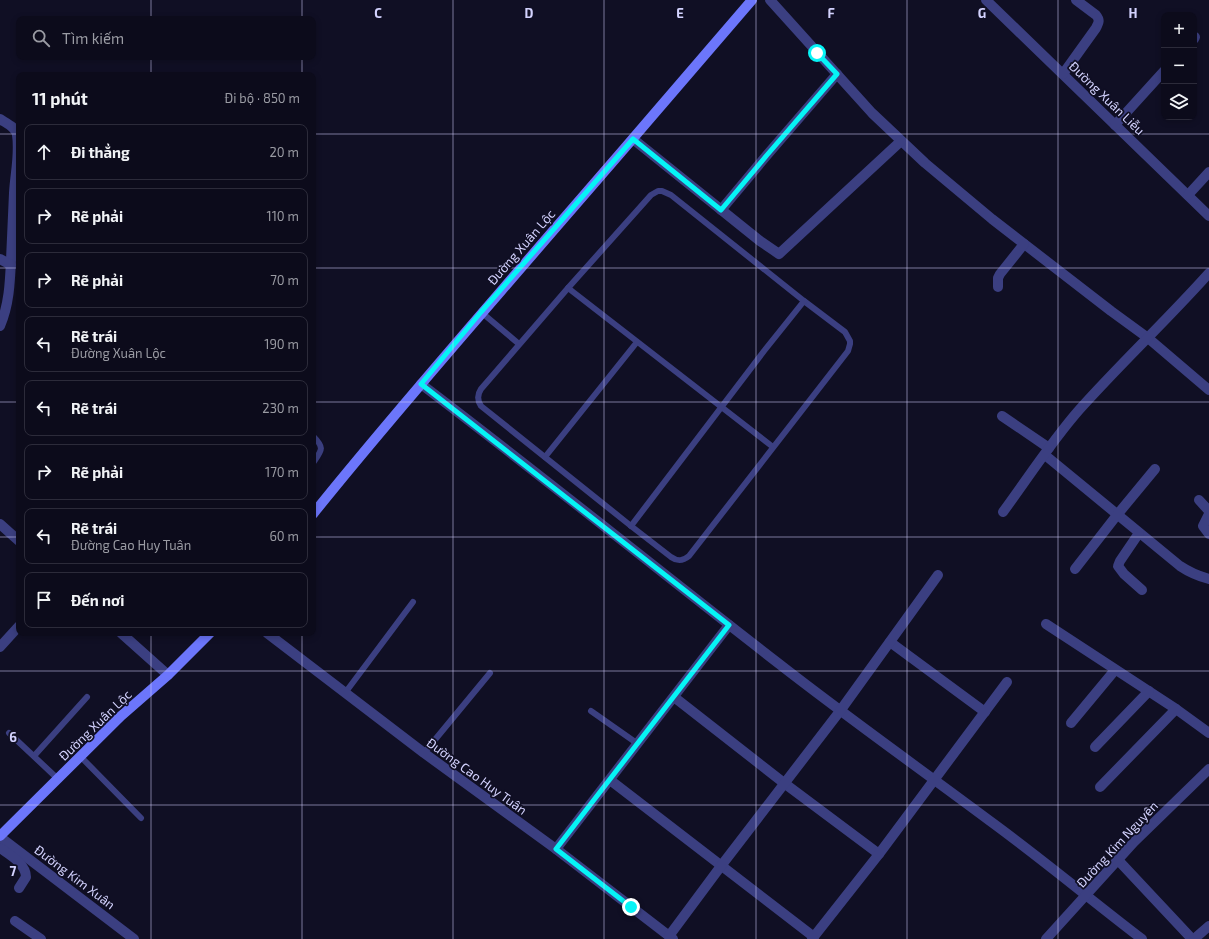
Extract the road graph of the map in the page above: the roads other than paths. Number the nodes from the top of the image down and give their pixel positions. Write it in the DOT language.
graph roads {
  1 [pos="752,0"];
  2 [pos="770,0"];
  3 [pos="986,0"];
  4 [pos="1076,0"];
  5 [pos="837,74"];
  6 [pos="1062,74"];
  7 [pos="1161,74"];
  8 [pos="0,119"];
  9 [pos="1115,125"];
  10 [pos="16,133"];
  11 [pos="633,139"];
  12 [pos="901,141"];
  13 [pos="16,167"];
  14 [pos="1209,172"];
  15 [pos="1188,195"];
  16 [pos="721,210"];
  17 [pos="1209,216"];
  18 [pos="1024,244"];
  19 [pos="0,259"];
  20 [pos="11,265"];
  21 [pos="1209,273"];
  22 [pos="568,288"];
  23 [pos="998,288"];
  24 [pos="804,301"];
  25 [pos="481,312"];
  26 [pos="0,326"];
  27 [pos="1148,338"];
  28 [pos="637,342"];
  29 [pos="519,344"];
  30 [pos="421,384"];
  31 [pos="1209,390"];
  32 [pos="721,407"];
  33 [pos="1002,416"];
  34 [pos="316,439"];
  35 [pos="773,447"];
  36 [pos="1047,452"];
  37 [pos="545,457"];
  38 [pos="316,459"];
  39 [pos="1155,469"];
  40 [pos="1199,500"];
  41 [pos="316,510"];
  42 [pos="1003,512"];
  43 [pos="1117,515"];
  44 [pos="0,524"];
  45 [pos="630,526"];
  46 [pos="1139,533"];
  47 [pos="1209,534"];
  48 [pos="16,538"];
  49 [pos="1076,569"];
  50 [pos="938,575"];
  51 [pos="1209,579"];
  52 [pos="1142,590"];
  53 [pos="413,602"];
  54 [pos="1046,624"];
  55 [pos="729,625"];
  56 [pos="16,629"];
  57 [pos="124,636"];
  58 [pos="207,636"];
  59 [pos="271,636"];
  60 [pos="890,642"];
  61 [pos="0,647"];
  62 [pos="1115,670"];
  63 [pos="490,673"];
  64 [pos="168,675"];
  65 [pos="1007,682"];
  66 [pos="1149,691"];
  67 [pos="345,692"];
  68 [pos="674,697"];
  69 [pos="87,698"];
  70 [pos="1176,709"];
  71 [pos="591,711"];
  72 [pos="840,711"];
  73 [pos="985,712"];
  74 [pos="1071,723"];
  75 [pos="9,733"];
  76 [pos="1209,733"];
  77 [pos="638,744"];
  78 [pos="1095,747"];
  79 [pos="424,753"];
  80 [pos="34,756"];
  81 [pos="80,756"];
  82 [pos="1209,769"];
  83 [pos="58,779"];
  84 [pos="610,780"];
  85 [pos="934,780"];
  86 [pos="784,783"];
  87 [pos="1100,787"];
  88 [pos="141,818"];
  89 [pos="0,836"];
  90 [pos="0,848"];
  91 [pos="556,849"];
  92 [pos="879,854"];
  93 [pos="1118,860"];
  94 [pos="721,866"];
  95 [pos="19,888"];
  96 [pos="1086,896"];
  97 [pos="15,921"];
  98 [pos="1209,926"];
  99 [pos="122,935"];
  100 [pos="671,937"];
  101 [pos="813,938"];
  102 [pos="41,939"];
  103 [pos="134,939"];
  104 [pos="1046,939"];
  105 [pos="1142,939"];
  106 [pos="1193,939"];
  1 -- 11 [label="street, Đường Xuân Lộc"];
  2 -- 5 [label="street"];
  3 -- 6 [label="street, Đường Xuân Liễu"];
  4 -- 6 [label="street"];
  5 -- 12 [label="street"];
  5 -- 16 [label="street"];
  6 -- 9 [label="street, Đường Xuân Liễu"];
  7 -- 9 [label="street"];
  8 -- 10 [label="street"];
  9 -- 15 [label="street, Đường Xuân Liễu"];
  11 -- 16 [label="street"];
  11 -- 25 [label="street, Đường Xuân Lộc"];
  12 -- 16 [label="street"];
  12 -- 18 [label="street"];
  13 -- 20 [label="street"];
  14 -- 15 [label="street"];
  15 -- 17 [label="street, Đường Xuân Liễu"];
  18 -- 23 [label="street"];
  18 -- 27 [label="street"];
  19 -- 20 [label="street"];
  20 -- 26 [label="street"];
  21 -- 27 [label="street"];
  22 -- 24 [label="lane"];
  22 -- 28 [label="lane"];
  22 -- 29 [label="lane"];
  24 -- 32 [label="lane"];
  24 -- 35 [label="lane"];
  25 -- 29 [label="lane"];
  25 -- 30 [label="street, Đường Xuân Lộc"];
  27 -- 31 [label="street"];
  27 -- 36 [label="street"];
  28 -- 32 [label="lane"];
  28 -- 37 [label="lane"];
  29 -- 37 [label="lane"];
  30 -- 41 [label="street, Đường Xuân Lộc"];
  30 -- 55 [label="street"];
  32 -- 35 [label="lane"];
  32 -- 45 [label="lane"];
  33 -- 36 [label="street"];
  34 -- 38 [label="lane"];
  35 -- 45 [label="lane"];
  36 -- 42 [label="street"];
  36 -- 43 [label="street"];
  37 -- 45 [label="lane"];
  39 -- 43 [label="street"];
  40 -- 47 [label="street"];
  43 -- 46 [label="street"];
  43 -- 49 [label="street"];
  44 -- 48 [label="street"];
  46 -- 51 [label="street"];
  46 -- 52 [label="street"];
  50 -- 60 [label="street"];
  53 -- 67 [label="lane"];
  54 -- 62 [label="street"];
  55 -- 68 [label="street"];
  55 -- 72 [label="street"];
  56 -- 61 [label="street"];
  57 -- 64 [label="street"];
  58 -- 64 [label="street, Đường Xuân Lộc"];
  59 -- 67 [label="street, Đường Cao Huy Tuân"];
  60 -- 72 [label="street"];
  60 -- 73 [label="street"];
  62 -- 66 [label="street"];
  62 -- 74 [label="street"];
  63 -- 79 [label="lane"];
  64 -- 81 [label="street, Đường Xuân Lộc"];
  65 -- 73 [label="street"];
  66 -- 70 [label="street"];
  66 -- 78 [label="street"];
  67 -- 79 [label="street, Đường Cao Huy Tuân"];
  68 -- 77 [label="street"];
  68 -- 86 [label="street"];
  69 -- 80 [label="lane"];
  70 -- 76 [label="street"];
  70 -- 87 [label="street"];
  71 -- 77 [label="lane"];
  72 -- 85 [label="street"];
  72 -- 86 [label="street"];
  73 -- 85 [label="street"];
  75 -- 80 [label="lane"];
  77 -- 84 [label="street"];
  79 -- 91 [label="street, Đường Cao Huy Tuân"];
  80 -- 83 [label="lane"];
  81 -- 83 [label="street, Đường Xuân Lộc"];
  81 -- 88 [label="lane"];
  82 -- 93 [label="street, Đường Kim Nguyên"];
  83 -- 89 [label="street, Đường Xuân Lộc"];
  84 -- 91 [label="street"];
  84 -- 94 [label="street"];
  85 -- 92 [label="street"];
  85 -- 96 [label="street"];
  86 -- 92 [label="street"];
  86 -- 94 [label="street"];
  89 -- 99 [label="street, Đường Kim Xuân"];
  90 -- 95 [label="street"];
  91 -- 100 [label="street, Đường Cao Huy Tuân"];
  92 -- 101 [label="street"];
  93 -- 96 [label="street, Đường Kim Nguyên"];
  93 -- 106 [label="street"];
  94 -- 100 [label="street"];
  94 -- 101 [label="street"];
  96 -- 104 [label="street, Đường Kim Nguyên"];
  96 -- 105 [label="street"];
  97 -- 102 [label="street"];
  98 -- 106 [label="street"];
  99 -- 103 [label="street, Đường Kim Xuân"];
}
